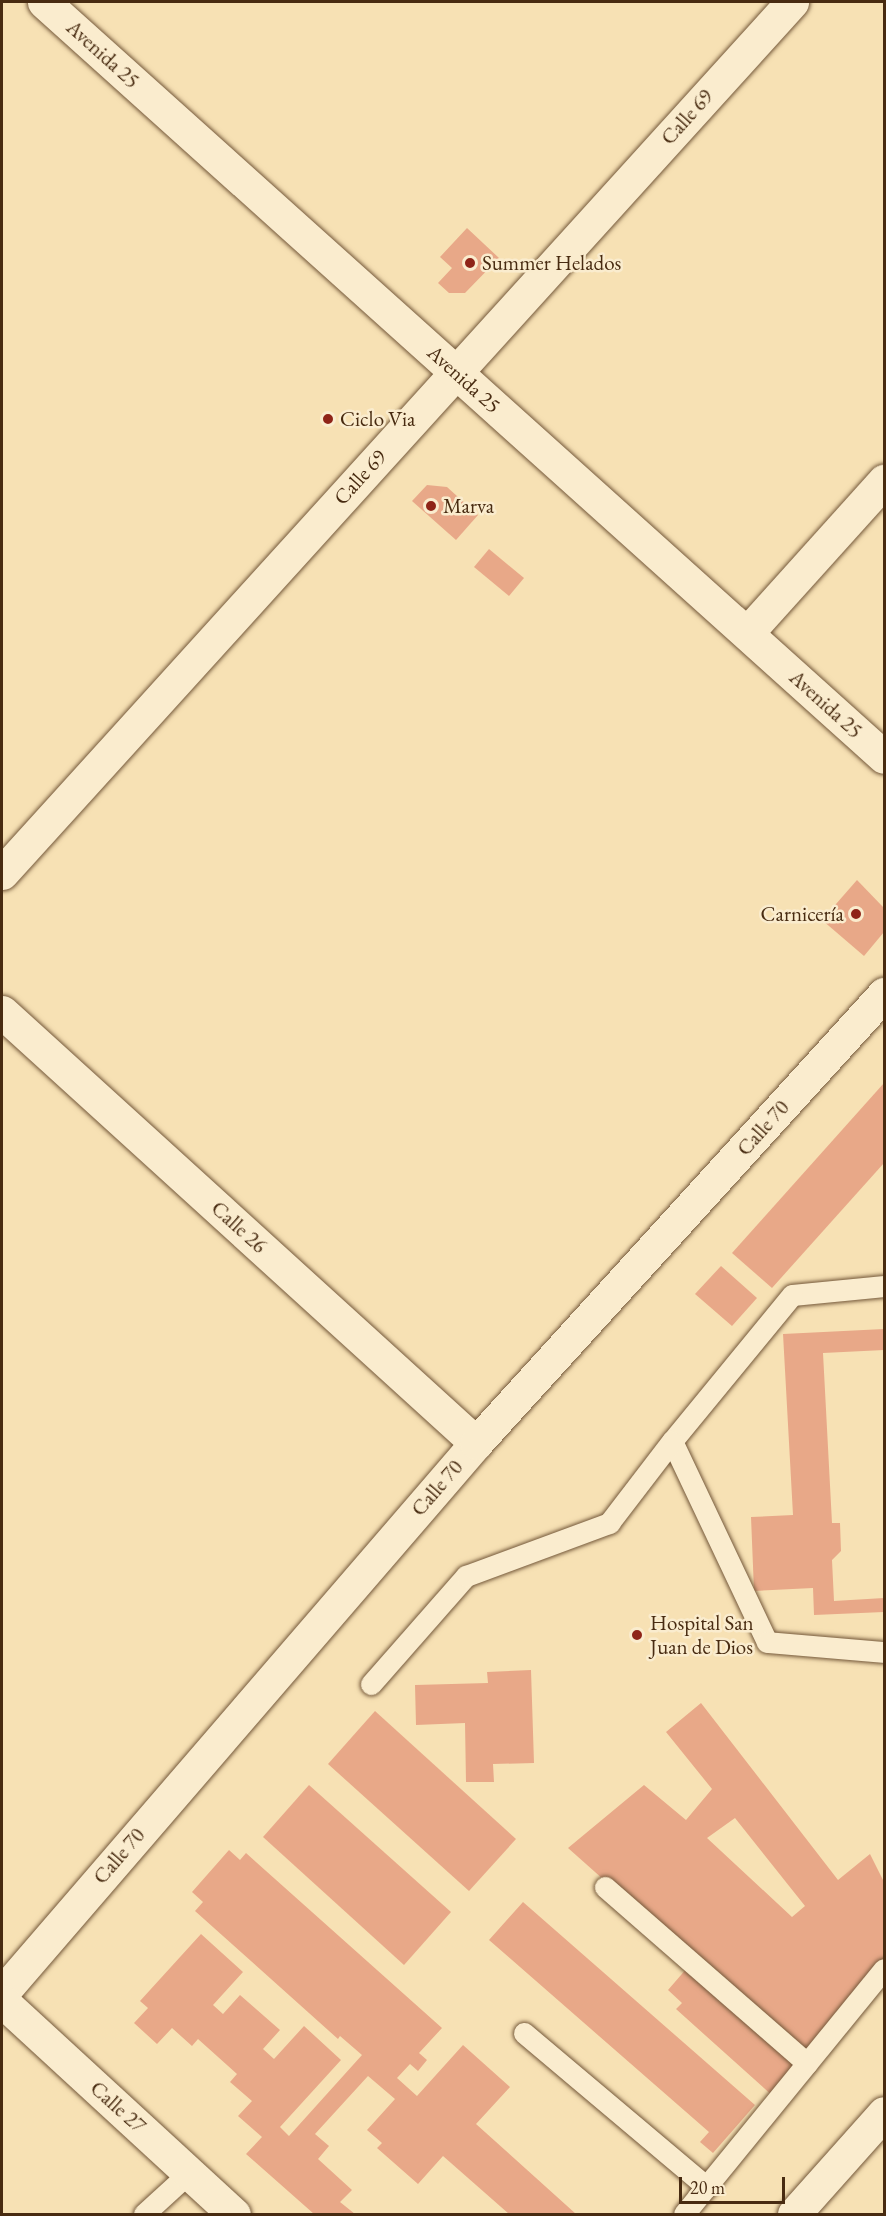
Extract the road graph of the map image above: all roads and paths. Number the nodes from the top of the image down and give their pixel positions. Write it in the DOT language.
graph roads {
  1 [pos="44,2"];
  2 [pos="792,2"];
  3 [pos="456,372"];
  4 [pos="885,481"];
  5 [pos="747,633"];
  6 [pos="885,757"];
  7 [pos="2,873"];
  8 [pos="885,994"];
  9 [pos="2,1012"];
  10 [pos="885,1286"];
  11 [pos="672,1441"];
  12 [pos="476,1443"];
  13 [pos="885,1652"];
  14 [pos="371,1684"];
  15 [pos="605,1887"];
  16 [pos="885,1970"];
  17 [pos="2,1993"];
  18 [pos="2,2001"];
  19 [pos="524,2033"];
  20 [pos="807,2063"];
  21 [pos="885,2113"];
  22 [pos="190,2172"];
  23 [pos="706,2187"];
  24 [pos="144,2214"];
  25 [pos="234,2214"];
  26 [pos="684,2214"];
  27 [pos="795,2214"];
  1 -- 3 [label="street, Avenida 25"];
  2 -- 3 [label="street, Calle 69"];
  3 -- 5 [label="street, Avenida 25"];
  3 -- 7 [label="street, Calle 69"];
  4 -- 5 [label="street"];
  5 -- 6 [label="street, Avenida 25"];
  8 -- 12 [label="street, Calle 70"];
  9 -- 12 [label="street, Calle 26"];
  10 -- 11 [label="lane"];
  11 -- 13 [label="lane"];
  11 -- 14 [label="lane"];
  12 -- 17 [label="street, Calle 70"];
  15 -- 20 [label="lane"];
  16 -- 20 [label="lane"];
  18 -- 22 [label="street, Calle 27"];
  19 -- 23 [label="lane"];
  20 -- 23 [label="lane"];
  21 -- 27 [label="street"];
  22 -- 24 [label="lane"];
  22 -- 25 [label="street, Calle 27"];
  23 -- 26 [label="lane"];
}
